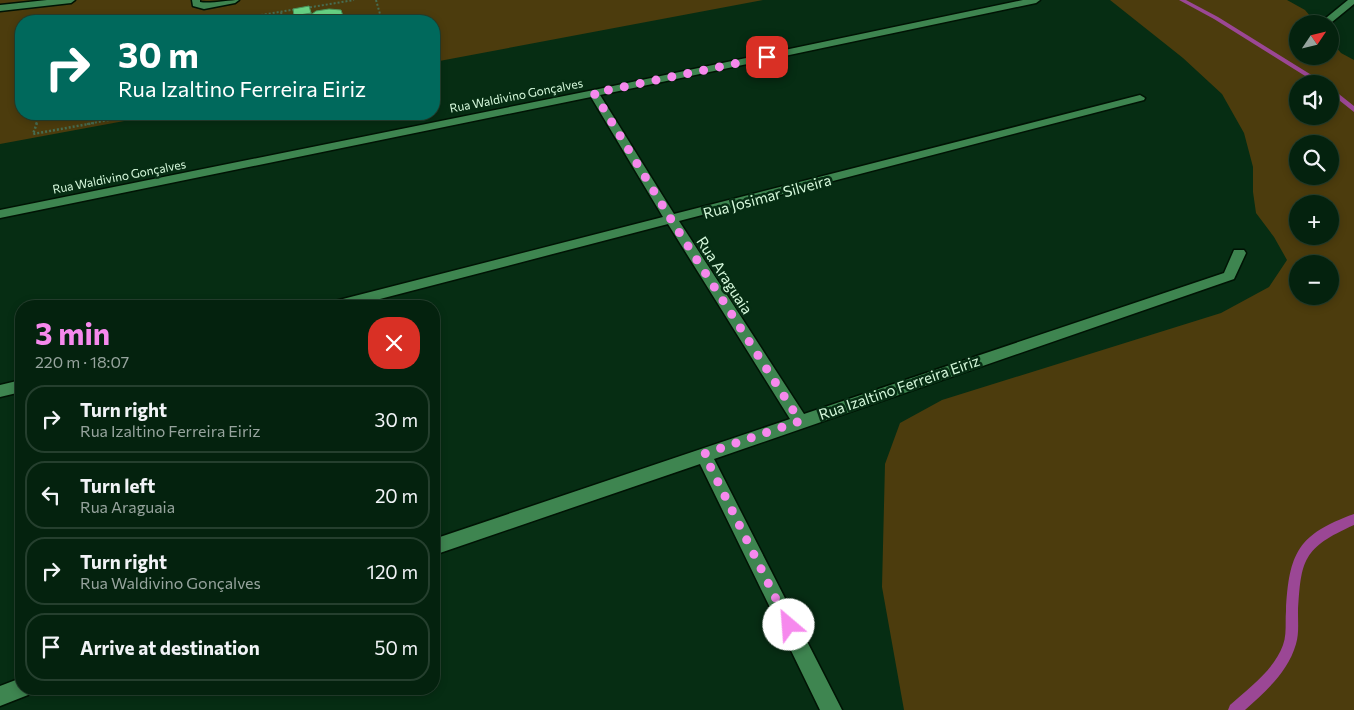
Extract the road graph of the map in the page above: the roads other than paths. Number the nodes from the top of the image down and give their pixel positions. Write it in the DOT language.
graph roads {
  1 [pos="70,0"];
  2 [pos="196,0"];
  3 [pos="235,0"];
  4 [pos="1036,0"];
  5 [pos="1353,0"];
  6 [pos="0,8"];
  7 [pos="1335,15"];
  8 [pos="594,93"];
  9 [pos="1140,98"];
  10 [pos="0,214"];
  11 [pos="672,221"];
  12 [pos="1239,253"];
  13 [pos="359,300"];
  14 [pos="15,387"];
  15 [pos="0,391"];
  16 [pos="800,421"];
  17 [pos="704,454"];
  18 [pos="440,545"];
  19 [pos="15,690"];
  20 [pos="0,696"];
  21 [pos="831,710"];
  1 -- 6 [label="street"];
  2 -- 3 [label="street"];
  4 -- 8 [label="street, Rua Waldivino Gonçalves"];
  5 -- 7 [label="street"];
  8 -- 10 [label="street, Rua Waldivino Gonçalves"];
  8 -- 11 [label="street, Rua Araguaia"];
  9 -- 11 [label="street, Rua Josimar Silveira"];
  11 -- 13 [label="street, Rua Josimar Silveira"];
  11 -- 16 [label="street, Rua Araguaia"];
  12 -- 16 [label="street, Rua Izaltino Ferreira Eiriz"];
  14 -- 15 [label="street"];
  16 -- 17 [label="street, Rua Izaltino Ferreira Eiriz"];
  17 -- 18 [label="street, Rua Izaltino Ferreira Eiriz"];
  17 -- 21 [label="street"];
  19 -- 20 [label="street"];
}
